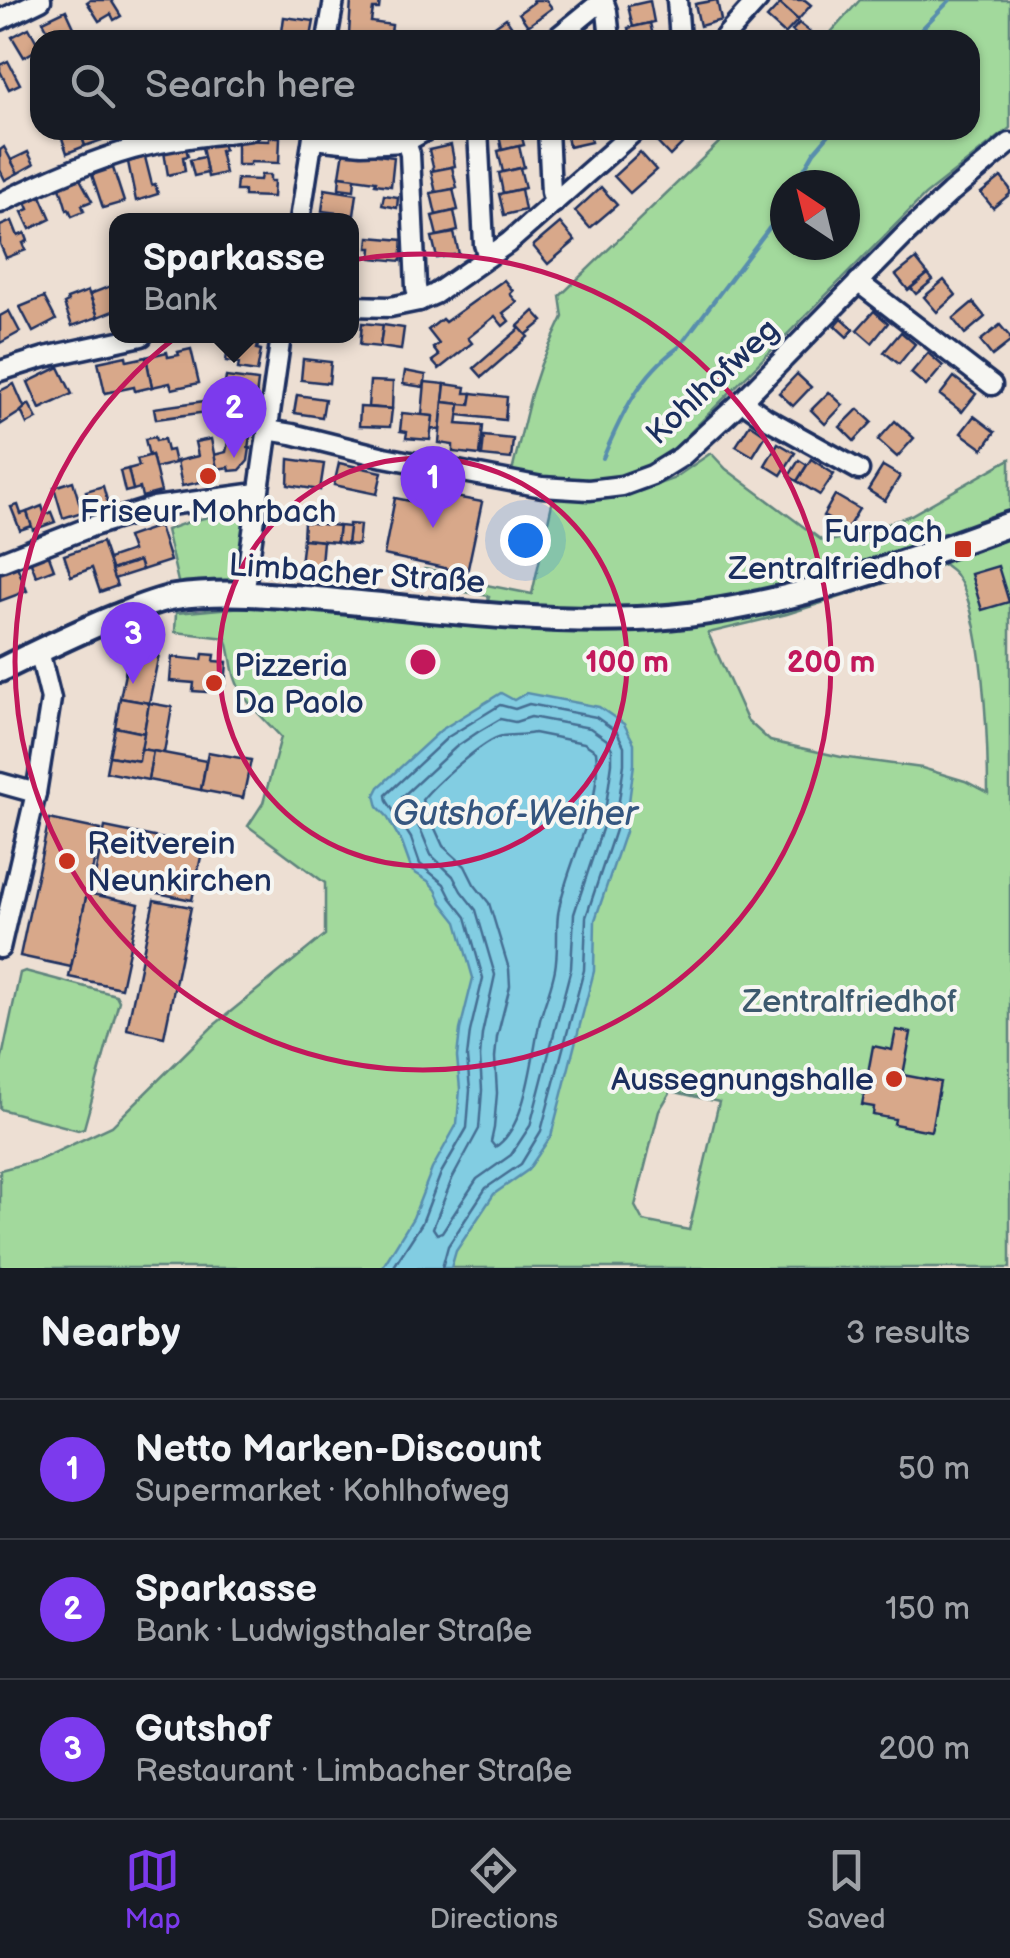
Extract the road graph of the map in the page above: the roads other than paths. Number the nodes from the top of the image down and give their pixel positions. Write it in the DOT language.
graph roads {
  1 [pos="41,0"];
  2 [pos="334,0"];
  3 [pos="603,0"];
  4 [pos="677,0"];
  5 [pos="751,4"];
  6 [pos="0,20"];
  7 [pos="330,30"];
  8 [pos="566,30"];
  9 [pos="609,30"];
  10 [pos="679,30"];
  11 [pos="730,30"];
  12 [pos="176,140"];
  13 [pos="312,140"];
  14 [pos="342,140"];
  15 [pos="409,140"];
  16 [pos="479,140"];
  17 [pos="548,140"];
  18 [pos="616,140"];
  19 [pos="406,142"];
  20 [pos="1006,154"];
  21 [pos="0,202"];
  22 [pos="554,203"];
  23 [pos="301,213"];
  24 [pos="488,257"];
  25 [pos="858,282"];
  26 [pos="419,301"];
  27 [pos="359,306"];
  28 [pos="110,343"];
  29 [pos="280,343"];
  30 [pos="0,371"];
  31 [pos="992,384"];
  32 [pos="742,401"];
  33 [pos="266,430"];
  34 [pos="858,470"];
  35 [pos="258,493"];
  36 [pos="1010,524"];
  37 [pos="0,562"];
  38 [pos="244,595"];
  39 [pos="38,651"];
  40 [pos="0,670"];
  41 [pos="0,782"];
  42 [pos="36,793"];
  43 [pos="0,948"];
  1 -- 6 [label="street"];
  2 -- 7 [label="street"];
  3 -- 8 [label="street"];
  3 -- 9 [label="street"];
  4 -- 10 [label="street"];
  5 -- 11 [label="street"];
  12 -- 21 [label="street"];
  13 -- 23 [label="street"];
  14 -- 19 [label="street"];
  15 -- 19 [label="street"];
  16 -- 24 [label="street"];
  17 -- 22 [label="street"];
  18 -- 22 [label="street"];
  19 -- 26 [label="street"];
  20 -- 25 [label="street, Kohlhofweg"];
  22 -- 24 [label="street"];
  24 -- 26 [label="street"];
  25 -- 31 [label="street"];
  25 -- 32 [label="street, Kohlhofweg"];
  26 -- 27 [label="street"];
  28 -- 30 [label="street"];
  29 -- 33 [label="street"];
  32 -- 33 [label="street, Kohlhofweg"];
  32 -- 34 [label="street"];
  33 -- 35 [label="street"];
  35 -- 37 [label="street"];
  35 -- 38 [label="street"];
  36 -- 38 [label="main road, Limbacher Straße"];
  38 -- 39 [label="main road, Limbacher Straße"];
  39 -- 40 [label="main road, Limbacher Straße"];
  39 -- 42 [label="street"];
  41 -- 42 [label="street"];
  42 -- 43 [label="street"];
}
